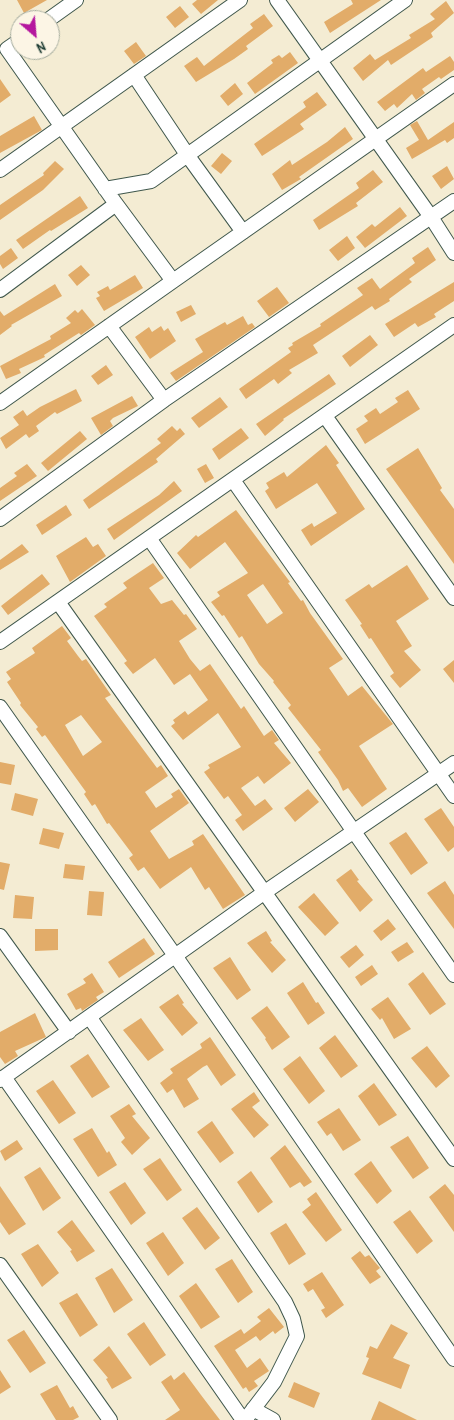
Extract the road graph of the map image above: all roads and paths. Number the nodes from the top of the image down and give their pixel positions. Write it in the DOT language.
graph roads {
  1 [pos="76,0"];
  2 [pos="240,0"];
  3 [pos="277,0"];
  4 [pos="405,0"];
  5 [pos="60,11"];
  6 [pos="2,47"];
  7 [pos="320,60"];
  8 [pos="134,75"];
  9 [pos="454,84"];
  10 [pos="62,126"];
  11 [pos="376,139"];
  12 [pos="188,156"];
  13 [pos="0,170"];
  14 [pos="105,189"];
  15 [pos="454,201"];
  16 [pos="116,204"];
  17 [pos="431,217"];
  18 [pos="243,232"];
  19 [pos="454,253"];
  20 [pos="173,281"];
  21 [pos="0,290"];
  22 [pos="454,325"];
  23 [pos="109,326"];
  24 [pos="164,400"];
  25 [pos="0,403"];
  26 [pos="324,416"];
  27 [pos="233,480"];
  28 [pos="0,519"];
  29 [pos="149,538"];
  30 [pos="454,598"];
  31 [pos="58,602"];
  32 [pos="0,642"];
  33 [pos="0,707"];
  34 [pos="454,763"];
  35 [pos="438,774"];
  36 [pos="454,796"];
  37 [pos="353,832"];
  38 [pos="265,892"];
  39 [pos="0,936"];
  40 [pos="176,957"];
  41 [pos="454,976"];
  42 [pos="90,1018"];
  43 [pos="68,1032"];
  44 [pos="2,1078"];
  45 [pos="454,1159"];
  46 [pos="0,1265"];
  47 [pos="454,1359"];
  48 [pos="247,1416"];
  49 [pos="110,1420"];
  50 [pos="273,1420"];
  1 -- 5 [label="street"];
  2 -- 8 [label="street"];
  3 -- 7 [label="street"];
  4 -- 7 [label="street"];
  6 -- 10 [label="street"];
  7 -- 11 [label="street"];
  7 -- 12 [label="street"];
  8 -- 10 [label="street"];
  8 -- 12 [label="street"];
  9 -- 11 [label="street"];
  10 -- 13 [label="street"];
  10 -- 14 [label="street"];
  11 -- 17 [label="street"];
  11 -- 18 [label="street"];
  12 -- 14 [label="street"];
  12 -- 18 [label="street"];
  14 -- 16 [label="street"];
  15 -- 17 [label="street"];
  16 -- 20 [label="street"];
  16 -- 21 [label="street"];
  17 -- 19 [label="street"];
  17 -- 24 [label="street"];
  18 -- 20 [label="street"];
  20 -- 23 [label="street"];
  22 -- 26 [label="street"];
  23 -- 24 [label="street"];
  23 -- 25 [label="street"];
  24 -- 28 [label="street"];
  26 -- 27 [label="street"];
  26 -- 30 [label="street"];
  27 -- 29 [label="street"];
  27 -- 35 [label="street"];
  29 -- 31 [label="street"];
  29 -- 37 [label="street"];
  31 -- 32 [label="street"];
  31 -- 38 [label="street"];
  33 -- 40 [label="street"];
  34 -- 35 [label="street"];
  35 -- 36 [label="street"];
  35 -- 37 [label="street"];
  37 -- 38 [label="street"];
  37 -- 41 [label="street"];
  38 -- 40 [label="street"];
  38 -- 45 [label="street"];
  39 -- 43 [label="street"];
  40 -- 42 [label="street"];
  40 -- 47 [label="street"];
  42 -- 43 [label="street"];
  42 -- 48 [label="street"];
  43 -- 44 [label="street"];
  44 -- 48 [label="street"];
  46 -- 49 [label="street"];
  48 -- 50 [label="street"];
}
